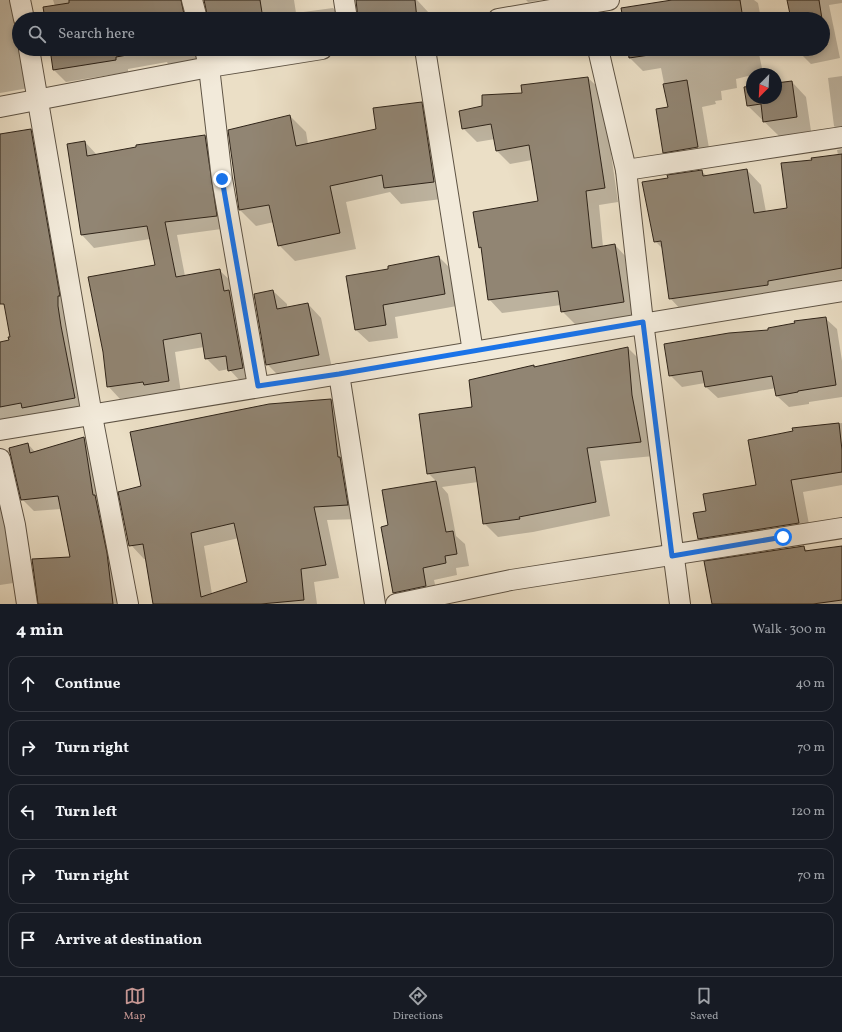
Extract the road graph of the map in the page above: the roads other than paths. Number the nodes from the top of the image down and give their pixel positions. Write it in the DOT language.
graph roads {
  1 [pos="20,0"];
  2 [pos="192,0"];
  3 [pos="344,0"];
  4 [pos="609,0"];
  5 [pos="588,8"];
  6 [pos="23,12"];
  7 [pos="195,12"];
  8 [pos="346,12"];
  9 [pos="555,12"];
  10 [pos="30,56"];
  11 [pos="233,56"];
  12 [pos="426,56"];
  13 [pos="600,56"];
  14 [pos="207,58"];
  15 [pos="38,100"];
  16 [pos="0,107"];
  17 [pos="842,137"];
  18 [pos="626,170"];
  19 [pos="842,291"];
  20 [pos="643,322"];
  21 [pos="473,352"];
  22 [pos="339,374"];
  23 [pos="258,386"];
  24 [pos="92,416"];
  25 [pos="0,430"];
  26 [pos="0,460"];
  27 [pos="842,528"];
  28 [pos="672,556"];
  29 [pos="27,604"];
  30 [pos="128,604"];
  31 [pos="375,604"];
  32 [pos="396,604"];
  33 [pos="680,604"];
  1 -- 6 [label="street"];
  2 -- 7 [label="street"];
  3 -- 8 [label="street"];
  4 -- 5 [label="street"];
  5 -- 9 [label="street"];
  10 -- 15 [label="street"];
  11 -- 14 [label="street"];
  12 -- 21 [label="street"];
  13 -- 18 [label="street"];
  14 -- 15 [label="street"];
  14 -- 23 [label="street"];
  15 -- 16 [label="street"];
  15 -- 24 [label="street"];
  17 -- 18 [label="street"];
  18 -- 20 [label="street"];
  19 -- 20 [label="street"];
  20 -- 21 [label="street"];
  20 -- 28 [label="street"];
  21 -- 22 [label="street"];
  22 -- 23 [label="street"];
  22 -- 31 [label="street"];
  23 -- 24 [label="street"];
  24 -- 25 [label="street"];
  24 -- 30 [label="street"];
  26 -- 29 [label="street"];
  27 -- 28 [label="street"];
  28 -- 32 [label="street"];
  28 -- 33 [label="street"];
}
